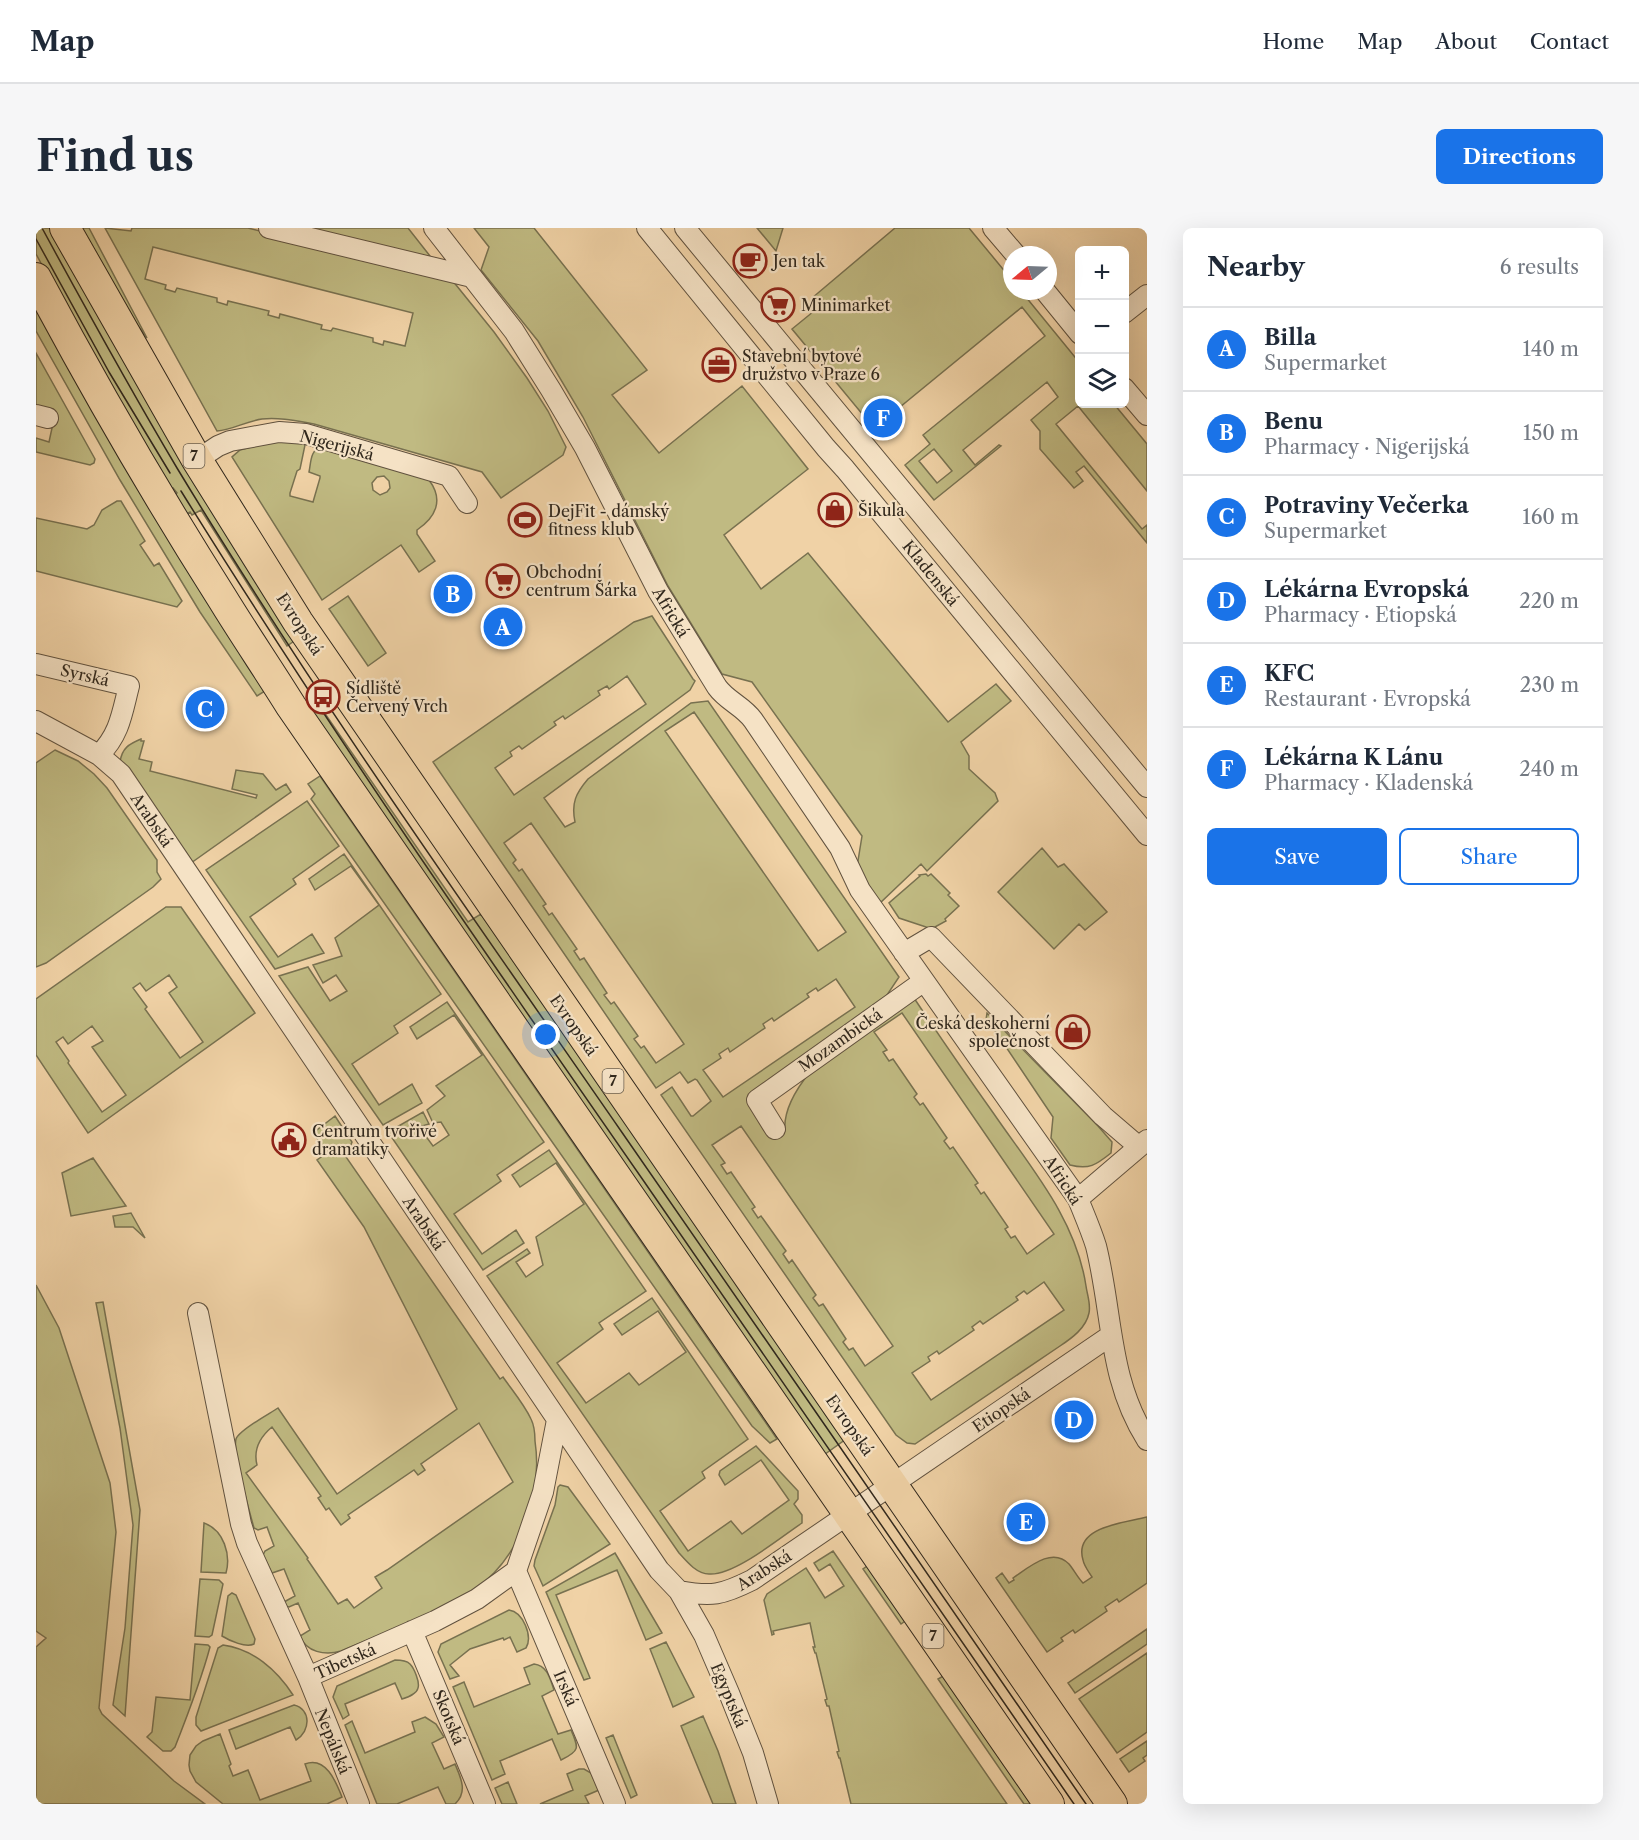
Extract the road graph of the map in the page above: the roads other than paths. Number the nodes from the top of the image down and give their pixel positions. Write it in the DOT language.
graph roads {
  1 [pos="65,228"];
  2 [pos="269,228"];
  3 [pos="434,228"];
  4 [pos="646,228"];
  5 [pos="685,228"];
  6 [pos="993,228"];
  7 [pos="1008,246"];
  8 [pos="472,277"];
  9 [pos="36,278"];
  10 [pos="1147,295"];
  11 [pos="1052,300"];
  12 [pos="1129,310"];
  13 [pos="1075,328"];
  14 [pos="1129,393"];
  15 [pos="1147,415"];
  16 [pos="196,460"];
  17 [pos="466,503"];
  18 [pos="36,663"];
  19 [pos="36,721"];
  20 [pos="99,755"];
  21 [pos="1147,787"];
  22 [pos="1147,835"];
  23 [pos="904,953"];
  24 [pos="924,981"];
  25 [pos="776,1129"];
  26 [pos="1143,1143"];
  27 [pos="1078,1199"];
  28 [pos="198,1313"];
  29 [pos="1110,1336"];
  30 [pos="557,1420"];
  31 [pos="1147,1440"];
  32 [pos="891,1485"];
  33 [pos="849,1514"];
  34 [pos="516,1571"];
  35 [pos="679,1591"];
  36 [pos="412,1631"];
  37 [pos="308,1677"];
  38 [pos="359,1804"];
  39 [pos="485,1804"];
  40 [pos="615,1804"];
  41 [pos="768,1804"];
  42 [pos="1049,1804"];
  43 [pos="1112,1804"];
  1 -- 16 [label="main road, Evropská / 7"];
  2 -- 8 [label="street"];
  3 -- 8 [label="street, Africká"];
  4 -- 22 [label="street, Kladenská"];
  5 -- 21 [label="street, Kladenská"];
  6 -- 7 [label="street"];
  8 -- 23 [label="street, Africká"];
  9 -- 33 [label="main road, 7"];
  10 -- 12 [label="street"];
  11 -- 13 [label="street"];
  14 -- 15 [label="street"];
  16 -- 17 [label="street, Nigerijská"];
  16 -- 32 [label="main road, Evropská / 7"];
  18 -- 20 [label="street, Syrská"];
  19 -- 20 [label="street, Arabská"];
  20 -- 30 [label="street, Arabská"];
  23 -- 24 [label="street, Africká"];
  23 -- 26 [label="street"];
  24 -- 25 [label="street, Mozambická"];
  24 -- 27 [label="street, Africká"];
  26 -- 27 [label="street"];
  27 -- 29 [label="street, Africká"];
  28 -- 37 [label="street, Tibetská"];
  29 -- 31 [label="street, Africká"];
  29 -- 32 [label="street, Etiopská"];
  30 -- 34 [label="street"];
  30 -- 35 [label="street, Arabská"];
  32 -- 33 [label="street, Etiopská"];
  32 -- 43 [label="main road, Evropská / 7"];
  33 -- 35 [label="street, Arabská"];
  33 -- 42 [label="main road, 7"];
  34 -- 36 [label="street, Tibetská"];
  34 -- 40 [label="street, Irská"];
  35 -- 41 [label="street, Egyptská"];
  36 -- 37 [label="street, Tibetská"];
  36 -- 39 [label="street, Skotská"];
  37 -- 38 [label="street, Nepálská"];
}
